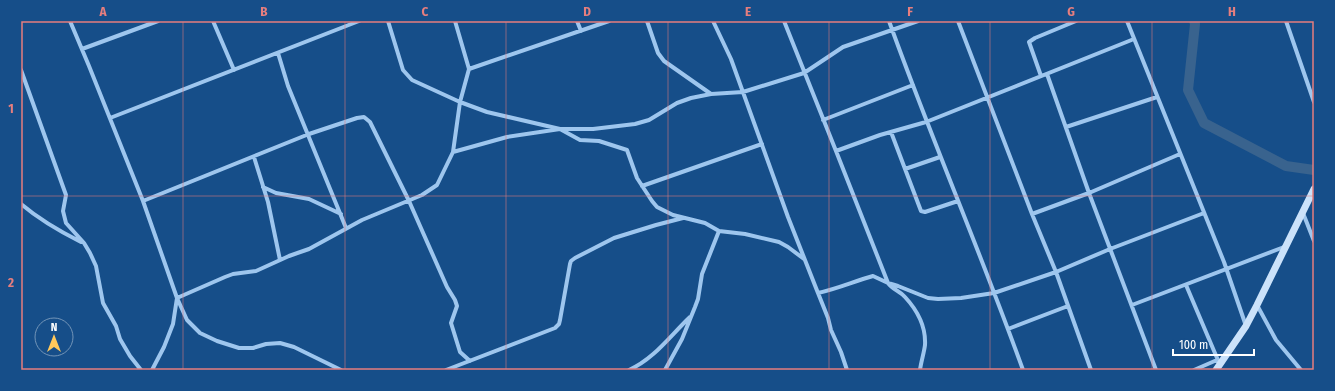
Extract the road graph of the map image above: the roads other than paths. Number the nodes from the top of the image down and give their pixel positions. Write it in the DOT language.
graph roads {
  1 [pos="70,21"];
  2 [pos="158,21"];
  3 [pos="213,21"];
  4 [pos="359,21"];
  5 [pos="388,21"];
  6 [pos="455,21"];
  7 [pos="577,21"];
  8 [pos="609,21"];
  9 [pos="647,21"];
  10 [pos="714,21"];
  11 [pos="784,21"];
  12 [pos="889,21"];
  13 [pos="918,21"];
  14 [pos="958,21"];
  15 [pos="1076,21"];
  16 [pos="1127,21"];
  17 [pos="1286,21"];
  18 [pos="893,30"];
  19 [pos="581,31"];
  20 [pos="1134,39"];
  21 [pos="82,49"];
  22 [pos="278,53"];
  23 [pos="469,69"];
  24 [pos="21,70"];
  25 [pos="234,70"];
  26 [pos="804,73"];
  27 [pos="1047,74"];
  28 [pos="1041,76"];
  29 [pos="913,85"];
  30 [pos="744,92"];
  31 [pos="711,94"];
  32 [pos="986,97"];
  33 [pos="1157,97"];
  34 [pos="460,102"];
  35 [pos="1314,102"];
  36 [pos="110,118"];
  37 [pos="823,120"];
  38 [pos="926,122"];
  39 [pos="1066,127"];
  40 [pos="560,129"];
  41 [pos="890,132"];
  42 [pos="309,134"];
  43 [pos="762,144"];
  44 [pos="836,151"];
  45 [pos="453,152"];
  46 [pos="1180,154"];
  47 [pos="254,157"];
  48 [pos="940,157"];
  49 [pos="905,169"];
  50 [pos="642,186"];
  51 [pos="263,187"];
  52 [pos="1314,189"];
  53 [pos="1089,193"];
  54 [pos="143,201"];
  55 [pos="409,201"];
  56 [pos="958,201"];
  57 [pos="21,204"];
  58 [pos="1302,212"];
  59 [pos="1204,213"];
  60 [pos="340,214"];
  61 [pos="1032,214"];
  62 [pos="683,218"];
  63 [pos="346,228"];
  64 [pos="719,231"];
  65 [pos="1314,241"];
  66 [pos="84,243"];
  67 [pos="1286,246"];
  68 [pos="1110,249"];
  69 [pos="804,259"];
  70 [pos="280,260"];
  71 [pos="1226,270"];
  72 [pos="1056,272"];
  73 [pos="888,283"];
  74 [pos="1186,285"];
  75 [pos="818,293"];
  76 [pos="994,293"];
  77 [pos="177,298"];
  78 [pos="1132,305"];
  79 [pos="1257,305"];
  80 [pos="1068,306"];
  81 [pos="691,316"];
  82 [pos="1246,326"];
  83 [pos="1008,329"];
  84 [pos="470,361"];
  85 [pos="1218,365"];
  86 [pos="141,370"];
  87 [pos="152,370"];
  88 [pos="341,370"];
  89 [pos="446,370"];
  90 [pos="628,370"];
  91 [pos="665,370"];
  92 [pos="847,370"];
  93 [pos="920,370"];
  94 [pos="1023,370"];
  95 [pos="1092,370"];
  96 [pos="1156,370"];
  97 [pos="1194,370"];
  98 [pos="1302,370"];
  1 -- 21 [label="street"];
  2 -- 21 [label="street"];
  3 -- 25 [label="street"];
  4 -- 22 [label="street"];
  5 -- 34 [label="street"];
  6 -- 23 [label="street"];
  7 -- 19 [label="street"];
  8 -- 19 [label="street"];
  9 -- 31 [label="street"];
  10 -- 30 [label="street"];
  11 -- 26 [label="street"];
  12 -- 18 [label="street"];
  13 -- 18 [label="street"];
  14 -- 32 [label="street"];
  15 -- 28 [label="street"];
  16 -- 20 [label="street"];
  17 -- 35 [label="street"];
  18 -- 26 [label="street"];
  18 -- 29 [label="street"];
  19 -- 23 [label="street"];
  20 -- 27 [label="street"];
  20 -- 33 [label="street"];
  21 -- 36 [label="street"];
  22 -- 25 [label="street"];
  22 -- 42 [label="street"];
  23 -- 34 [label="street"];
  24 -- 66 [label="street"];
  25 -- 36 [label="street"];
  26 -- 30 [label="street"];
  26 -- 37 [label="street"];
  27 -- 28 [label="street"];
  27 -- 39 [label="street"];
  28 -- 32 [label="street"];
  29 -- 37 [label="street"];
  29 -- 38 [label="street"];
  30 -- 31 [label="street"];
  30 -- 43 [label="street"];
  31 -- 40 [label="street"];
  32 -- 38 [label="street"];
  32 -- 61 [label="street"];
  33 -- 39 [label="street"];
  33 -- 46 [label="street"];
  34 -- 40 [label="street"];
  34 -- 45 [label="street"];
  36 -- 54 [label="street"];
  37 -- 44 [label="street"];
  38 -- 41 [label="street"];
  38 -- 48 [label="street"];
  39 -- 53 [label="street"];
  40 -- 45 [label="street"];
  40 -- 50 [label="street"];
  41 -- 44 [label="street"];
  41 -- 49 [label="street"];
  42 -- 47 [label="street"];
  42 -- 55 [label="street"];
  42 -- 60 [label="street"];
  43 -- 50 [label="street"];
  43 -- 69 [label="street"];
  44 -- 73 [label="street"];
  45 -- 55 [label="street"];
  46 -- 53 [label="street"];
  46 -- 59 [label="street"];
  47 -- 51 [label="street"];
  47 -- 54 [label="street"];
  48 -- 49 [label="street"];
  48 -- 56 [label="street"];
  49 -- 56 [label="street"];
  50 -- 62 [label="street"];
  51 -- 60 [label="street"];
  51 -- 70 [label="street"];
  52 -- 58 [label="street"];
  53 -- 61 [label="street"];
  53 -- 68 [label="street"];
  54 -- 77 [label="street"];
  55 -- 63 [label="street"];
  55 -- 84 [label="street"];
  56 -- 76 [label="street"];
  57 -- 66 [label="street"];
  58 -- 65 [label="street"];
  58 -- 67 [label="street"];
  59 -- 68 [label="street"];
  59 -- 71 [label="street"];
  60 -- 63 [label="street"];
  61 -- 72 [label="street"];
  62 -- 64 [label="street"];
  62 -- 84 [label="street"];
  63 -- 70 [label="street"];
  64 -- 69 [label="street"];
  64 -- 81 [label="street"];
  66 -- 86 [label="street"];
  67 -- 71 [label="street"];
  67 -- 79 [label="street"];
  68 -- 72 [label="street"];
  68 -- 78 [label="street"];
  69 -- 75 [label="street"];
  70 -- 77 [label="street"];
  71 -- 74 [label="street"];
  71 -- 82 [label="street"];
  72 -- 76 [label="street"];
  72 -- 80 [label="street"];
  73 -- 75 [label="street"];
  73 -- 76 [label="street"];
  73 -- 93 [label="street"];
  74 -- 78 [label="street"];
  74 -- 85 [label="street"];
  75 -- 92 [label="street"];
  76 -- 83 [label="street"];
  77 -- 87 [label="street"];
  77 -- 88 [label="street"];
  78 -- 96 [label="street"];
  79 -- 82 [label="street"];
  79 -- 98 [label="street"];
  80 -- 83 [label="street"];
  80 -- 95 [label="street"];
  81 -- 90 [label="street"];
  81 -- 91 [label="street"];
  82 -- 85 [label="street"];
  83 -- 94 [label="street"];
  84 -- 89 [label="street"];
  85 -- 97 [label="street"];
}
